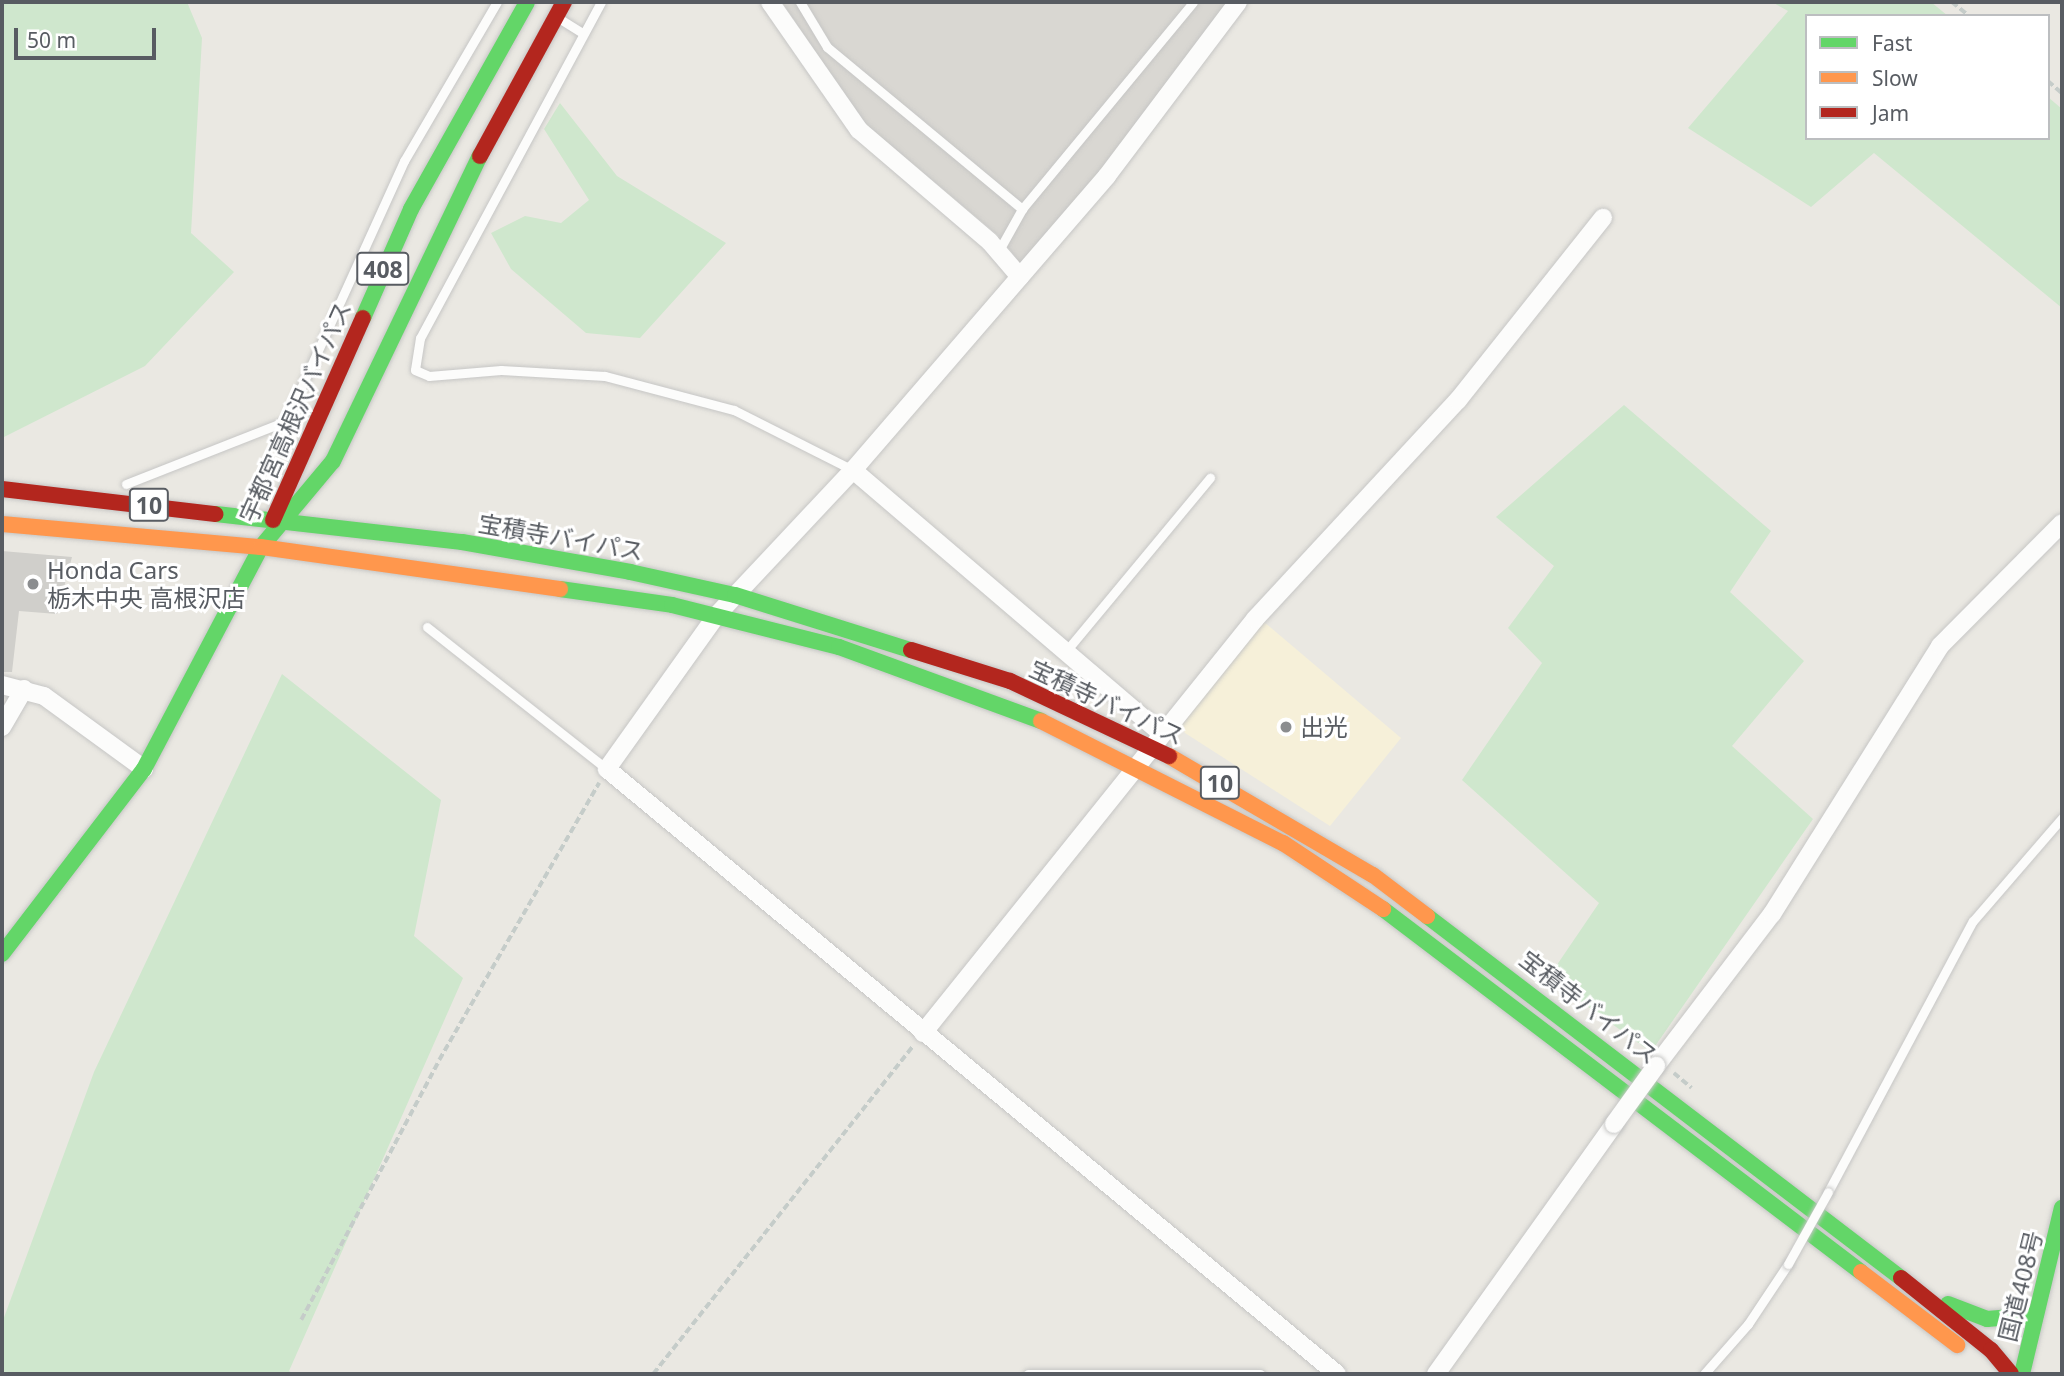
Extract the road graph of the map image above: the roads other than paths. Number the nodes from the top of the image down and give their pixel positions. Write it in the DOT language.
graph roads {
  1 [pos="497,2"];
  2 [pos="527,2"];
  3 [pos="564,2"];
  4 [pos="601,2"];
  5 [pos="770,2"];
  6 [pos="800,2"];
  7 [pos="1193,2"];
  8 [pos="1238,2"];
  9 [pos="555,17"];
  10 [pos="582,33"];
  11 [pos="1022,209"];
  12 [pos="1603,218"];
  13 [pos="998,252"];
  14 [pos="1020,277"];
  15 [pos="853,470"];
  16 [pos="1210,478"];
  17 [pos="126,484"];
  18 [pos="2,489"];
  19 [pos="281,520"];
  20 [pos="2062,523"];
  21 [pos="2,524"];
  22 [pos="261,547"];
  23 [pos="735,595"];
  24 [pos="716,616"];
  25 [pos="428,627"];
  26 [pos="1067,650"];
  27 [pos="2,685"];
  28 [pos="24,689"];
  29 [pos="2,727"];
  30 [pos="1157,740"];
  31 [pos="1138,766"];
  32 [pos="144,769"];
  33 [pos="607,769"];
  34 [pos="2062,818"];
  35 [pos="2,954"];
  36 [pos="923,1033"];
  37 [pos="2062,1208"];
  38 [pos="1876,1258"];
  39 [pos="2062,1311"];
  40 [pos="2036,1315"];
  41 [pos="1028,1374"];
  42 [pos="1260,1374"];
  43 [pos="1337,1374"];
  44 [pos="1436,1374"];
  45 [pos="1704,1374"];
  46 [pos="2002,1374"];
  47 [pos="2011,1374"];
  48 [pos="2022,1374"];
  1 -- 17 [label="lane"];
  2 -- 19 [label="main road, 宇都宮高根沢バイパス / 408"];
  3 -- 9 [label="main road, 宇都宮高根沢バイパス / 408"];
  4 -- 10 [label="lane"];
  5 -- 13 [label="street"];
  6 -- 11 [label="lane"];
  7 -- 11 [label="lane"];
  8 -- 14 [label="street"];
  9 -- 10 [label="lane"];
  9 -- 19 [label="main road, 宇都宮高根沢バイパス / 408"];
  10 -- 15 [label="lane"];
  11 -- 13 [label="lane"];
  12 -- 30 [label="street"];
  13 -- 14 [label="street"];
  14 -- 15 [label="street"];
  15 -- 23 [label="street"];
  15 -- 26 [label="street"];
  16 -- 26 [label="lane"];
  18 -- 19 [label="main road, 宝積寺バイパス / 10"];
  19 -- 22 [label="main road, 宇都宮高根沢バイパス / 408"];
  19 -- 23 [label="main road, 宝積寺バイパス / 10"];
  20 -- 44 [label="street, bridge"];
  21 -- 22 [label="main road, 宝積寺バイパス / 10"];
  22 -- 24 [label="main road, 宝積寺バイパス / 10"];
  22 -- 32 [label="main road, 宇都宮高根沢バイパス"];
  23 -- 24 [label="street"];
  23 -- 30 [label="main road, 宝積寺バイパス / 10"];
  24 -- 31 [label="main road, 宝積寺バイパス / 10"];
  24 -- 33 [label="street"];
  25 -- 33 [label="lane"];
  26 -- 30 [label="street"];
  27 -- 28 [label="street"];
  28 -- 29 [label="street"];
  28 -- 32 [label="street"];
  30 -- 31 [label="street"];
  30 -- 38 [label="main road, 宝積寺バイパス / 10"];
  31 -- 36 [label="street"];
  31 -- 46 [label="main road, 宝積寺バイパス / 10"];
  32 -- 35 [label="main road, 宇都宮高根沢バイパス"];
  33 -- 36 [label="street"];
  34 -- 45 [label="lane, bridge"];
  36 -- 43 [label="street"];
  37 -- 40 [label="main road, 国道408号"];
  38 -- 40 [label="main road"];
  38 -- 47 [label="main road, 宝積寺バイパス / 10"];
  39 -- 40 [label="main road"];
  40 -- 48 [label="main road, 国道408号"];
  41 -- 42 [label="lane"];
}
